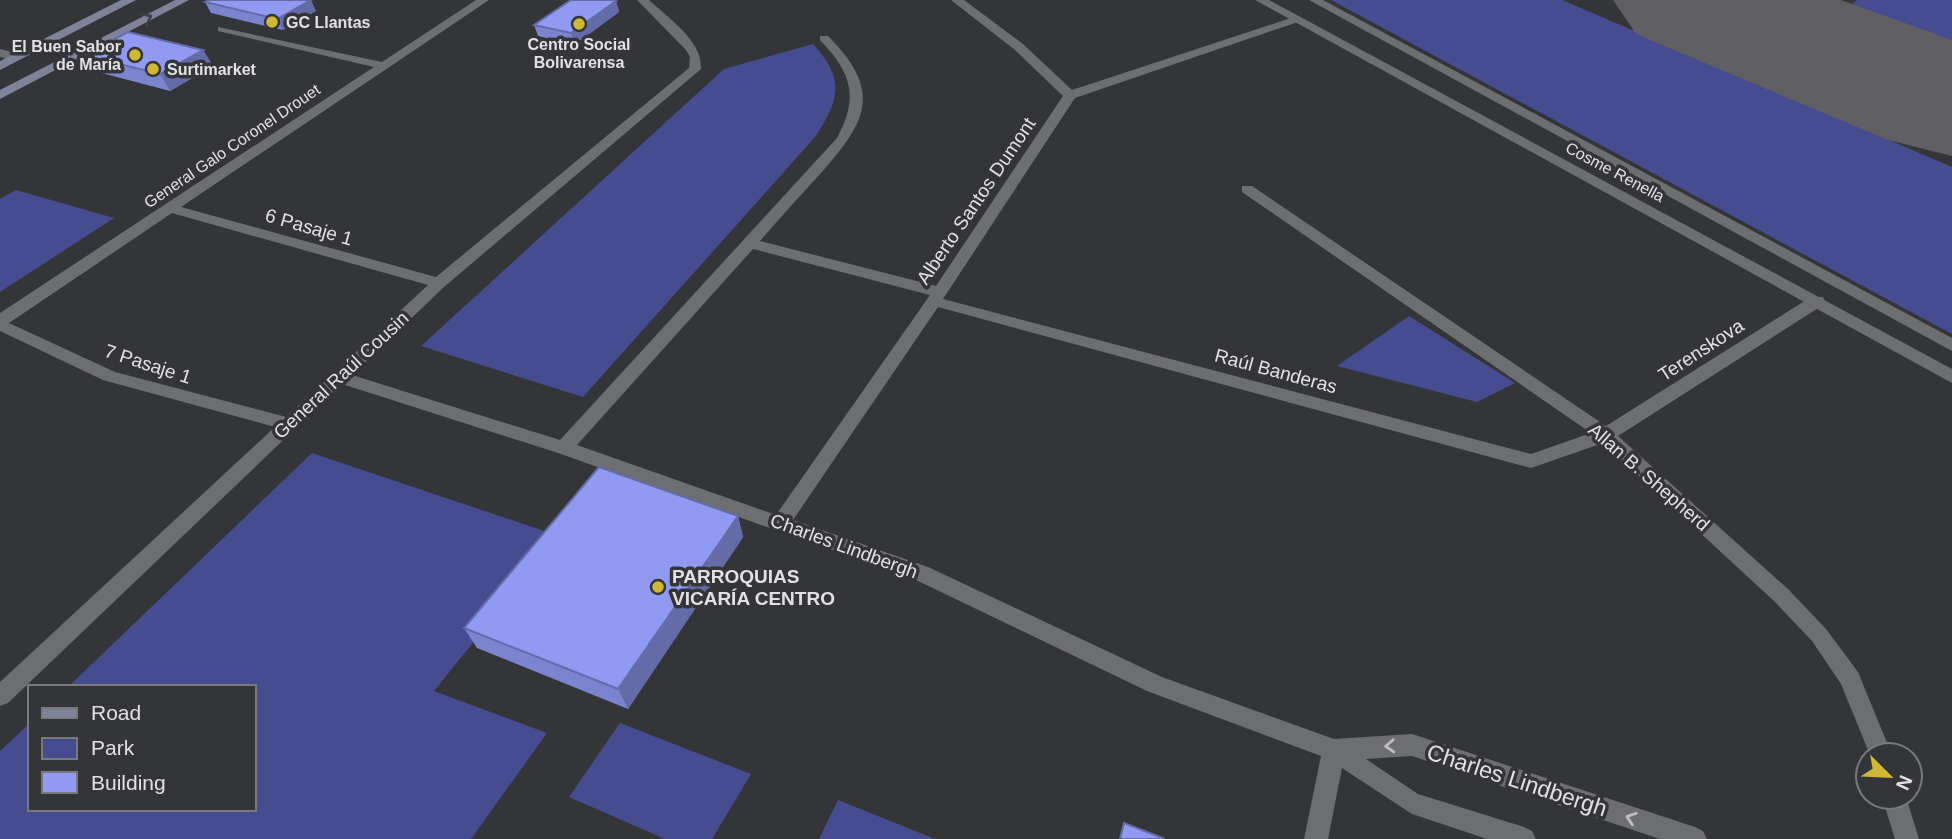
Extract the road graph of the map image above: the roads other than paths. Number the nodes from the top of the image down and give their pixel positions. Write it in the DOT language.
graph roads {
  1 [pos="130,0"];
  2 [pos="183,0"];
  3 [pos="483,0"];
  4 [pos="643,0"];
  5 [pos="957,0"];
  6 [pos="1261,0"];
  7 [pos="1315,0"];
  8 [pos="1294,20"];
  9 [pos="222,29"];
  10 [pos="824,38"];
  11 [pos="0,53"];
  12 [pos="16,57"];
  13 [pos="0,65"];
  14 [pos="384,66"];
  15 [pos="0,95"];
  16 [pos="1070,95"];
  17 [pos="1247,189"];
  18 [pos="170,208"];
  19 [pos="752,244"];
  20 [pos="439,283"];
  21 [pos="936,297"];
  22 [pos="1817,301"];
  23 [pos="0,323"];
  24 [pos="1952,345"];
  25 [pos="340,377"];
  26 [pos="1952,377"];
  27 [pos="289,424"];
  28 [pos="1606,435"];
  29 [pos="565,448"];
  30 [pos="781,523"];
  31 [pos="0,696"];
  32 [pos="1875,741"];
  33 [pos="1334,750"];
  34 [pos="1898,811"];
  35 [pos="1316,839"];
  36 [pos="1524,839"];
  37 [pos="1695,839"];
  38 [pos="1907,839"];
  1 -- 12 [label="main road"];
  15 -- 2 [label="main road, one-way"];
  3 -- 14 [label="street, General Galo Coronel Drouet"];
  4 -- 20 [label="street, General Raúl Cousin"];
  5 -- 16 [label="street"];
  6 -- 8 [label="street, Cosme Renella"];
  7 -- 24 [label="street"];
  8 -- 16 [label="street"];
  8 -- 22 [label="street, Cosme Renella"];
  9 -- 14 [label="street"];
  10 -- 19 [label="street"];
  11 -- 12 [label="street"];
  12 -- 13 [label="main road"];
  14 -- 18 [label="street, General Galo Coronel Drouet"];
  16 -- 21 [label="street, Alberto Santos Dumont"];
  17 -- 28 [label="street, Allan B. Shepherd"];
  18 -- 20 [label="street, 6 Pasaje 1"];
  18 -- 23 [label="street, General Galo Coronel Drouet"];
  19 -- 21 [label="street, Raúl Banderas"];
  19 -- 29 [label="street"];
  20 -- 25 [label="street, General Raúl Cousin"];
  21 -- 28 [label="street, Raúl Banderas"];
  21 -- 30 [label="street, Alberto Santos Dumont"];
  22 -- 26 [label="street, Cosme Renella"];
  22 -- 28 [label="street, Terenskova"];
  23 -- 27 [label="street, 7 Pasaje 1"];
  25 -- 27 [label="street, General Raúl Cousin"];
  25 -- 29 [label="street, Charles Lindbergh"];
  27 -- 31 [label="street, General Raúl Cousin"];
  28 -- 32 [label="street, Allan B. Shepherd"];
  29 -- 30 [label="street, Charles Lindbergh"];
  30 -- 33 [label="street, Charles Lindbergh"];
  33 -- 35 [label="street"];
  33 -- 36 [label="street, Charles Lindbergh"];
  37 -- 33 [label="street, Charles Lindbergh, one-way"];
  34 -- 38 [label="street"];
}
